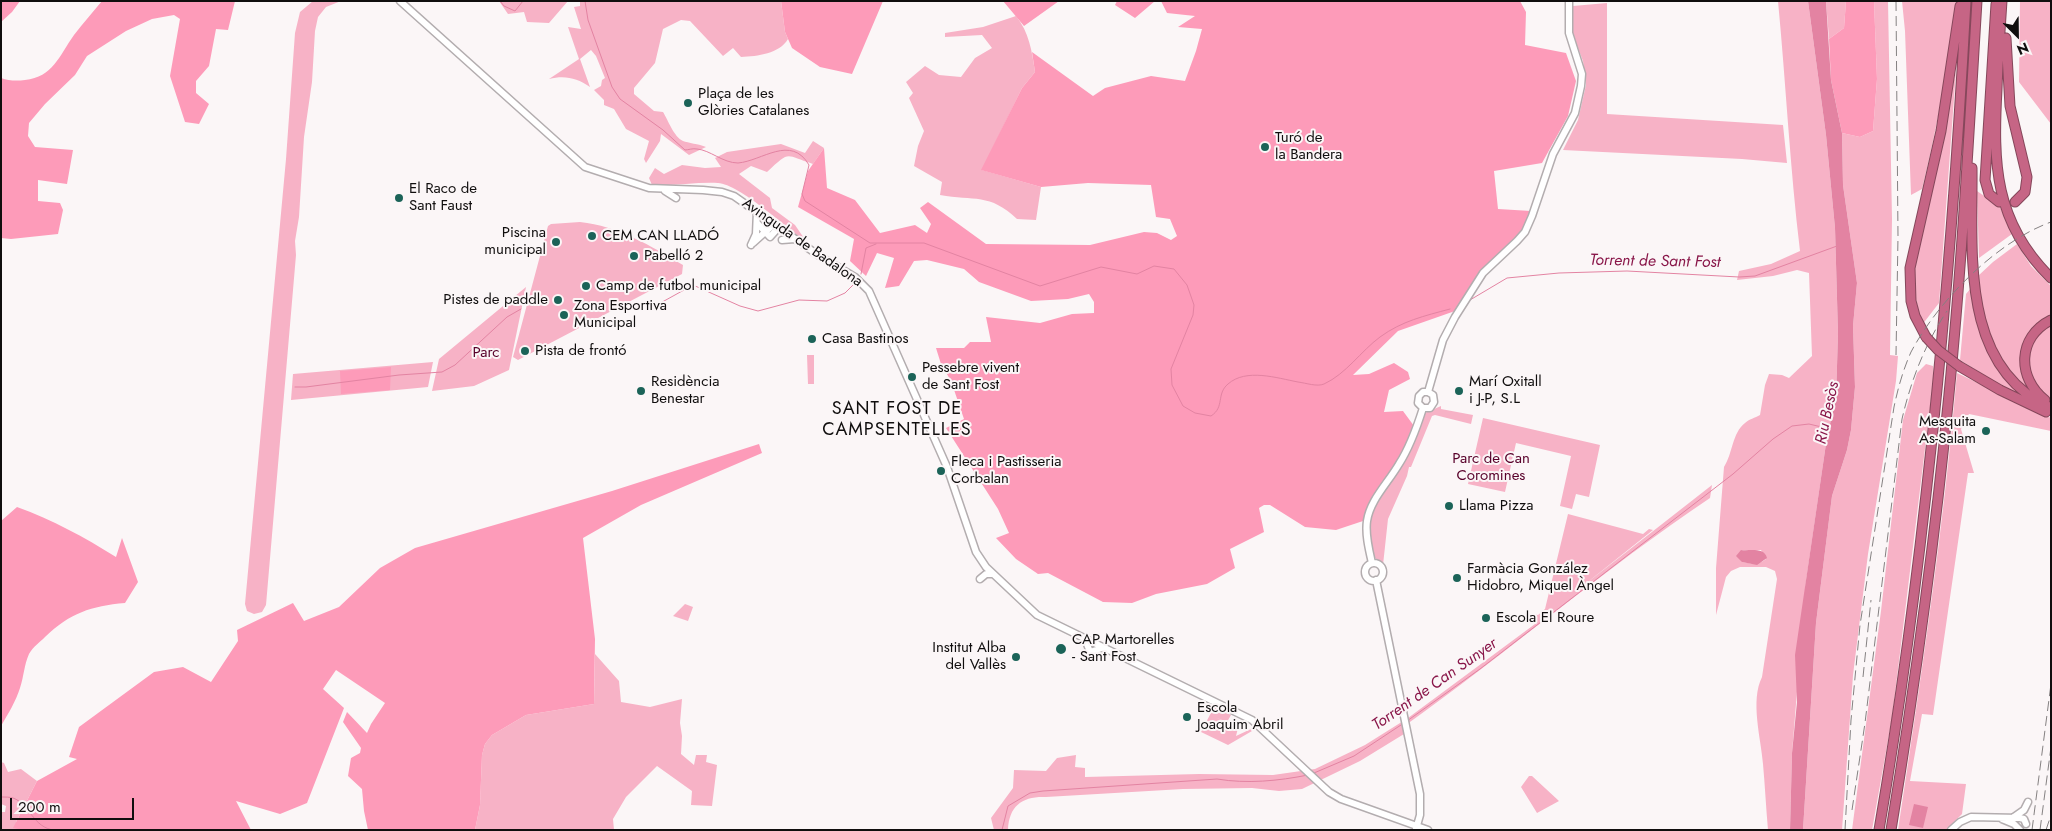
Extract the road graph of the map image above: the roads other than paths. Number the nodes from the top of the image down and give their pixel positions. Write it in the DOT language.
graph roads {
  1 [pos="400,1"];
  2 [pos="1569,1"];
  3 [pos="1961,1"];
  4 [pos="1966,1"];
  5 [pos="1977,1"];
  6 [pos="1996,1"];
  7 [pos="2002,1"];
  8 [pos="2008,1"];
  9 [pos="2006,38"];
  10 [pos="1969,136"];
  11 [pos="664,190"];
  12 [pos="676,198"];
  13 [pos="1999,202"];
  14 [pos="2015,202"];
  15 [pos="757,211"];
  16 [pos="757,223"];
  17 [pos="776,225"];
  18 [pos="766,233"];
  19 [pos="795,239"];
  20 [pos="782,240"];
  21 [pos="2051,269"];
  22 [pos="2051,278"];
  23 [pos="2051,320"];
  24 [pos="1428,392"];
  25 [pos="2051,406"];
  26 [pos="1423,408"];
  27 [pos="2051,414"];
  28 [pos="982,562"];
  29 [pos="1372,563"];
  30 [pos="982,571"];
  31 [pos="992,574"];
  32 [pos="980,579"];
  33 [pos="1376,580"];
  34 [pos="2028,802"];
  35 [pos="2013,820"];
  36 [pos="2026,822"];
  37 [pos="1416,828"];
  38 [pos="1428,830"];
  39 [pos="1879,830"];
  40 [pos="1891,830"];
  41 [pos="1951,830"];
  42 [pos="2020,830"];
  1 -- 11 [label="street, Avinguda de Badalona"];
  2 -- 24 [label="street"];
  3 -- 27 [label="highway, bridge"];
  4 -- 39 [label="highway"];
  5 -- 10 [label="highway"];
  6 -- 13 [label="highway"];
  7 -- 22 [label="highway"];
  8 -- 9 [label="highway"];
  9 -- 14 [label="highway"];
  9 -- 21 [label="highway"];
  10 -- 25 [label="highway"];
  10 -- 40 [label="highway"];
  11 -- 12 [label="street"];
  11 -- 15 [label="street, Avinguda de Badalona"];
  15 -- 16 [label="street"];
  15 -- 17 [label="street, Avinguda de Badalona"];
  16 -- 18 [label="street"];
  16 -- 18 [label="street"];
  17 -- 18 [label="street"];
  17 -- 19 [label="street, Avinguda de Badalona"];
  19 -- 20 [label="street"];
  19 -- 28 [label="street, Avinguda de Badalona"];
  23 -- 25 [label="highway"];
  24 -- 26 [label="street"];
  24 -- 26 [label="street"];
  26 -- 29 [label="street"];
  28 -- 30 [label="street"];
  28 -- 31 [label="street, Avinguda de Badalona"];
  29 -- 33 [label="street"];
  29 -- 33 [label="street"];
  31 -- 32 [label="street"];
  31 -- 37 [label="street, Avinguda de Badalona"];
  33 -- 37 [label="street"];
  34 -- 35 [label="street"];
  35 -- 36 [label="street"];
  35 -- 41 [label="street"];
  35 -- 42 [label="street"];
  37 -- 38 [label="street"];
}
